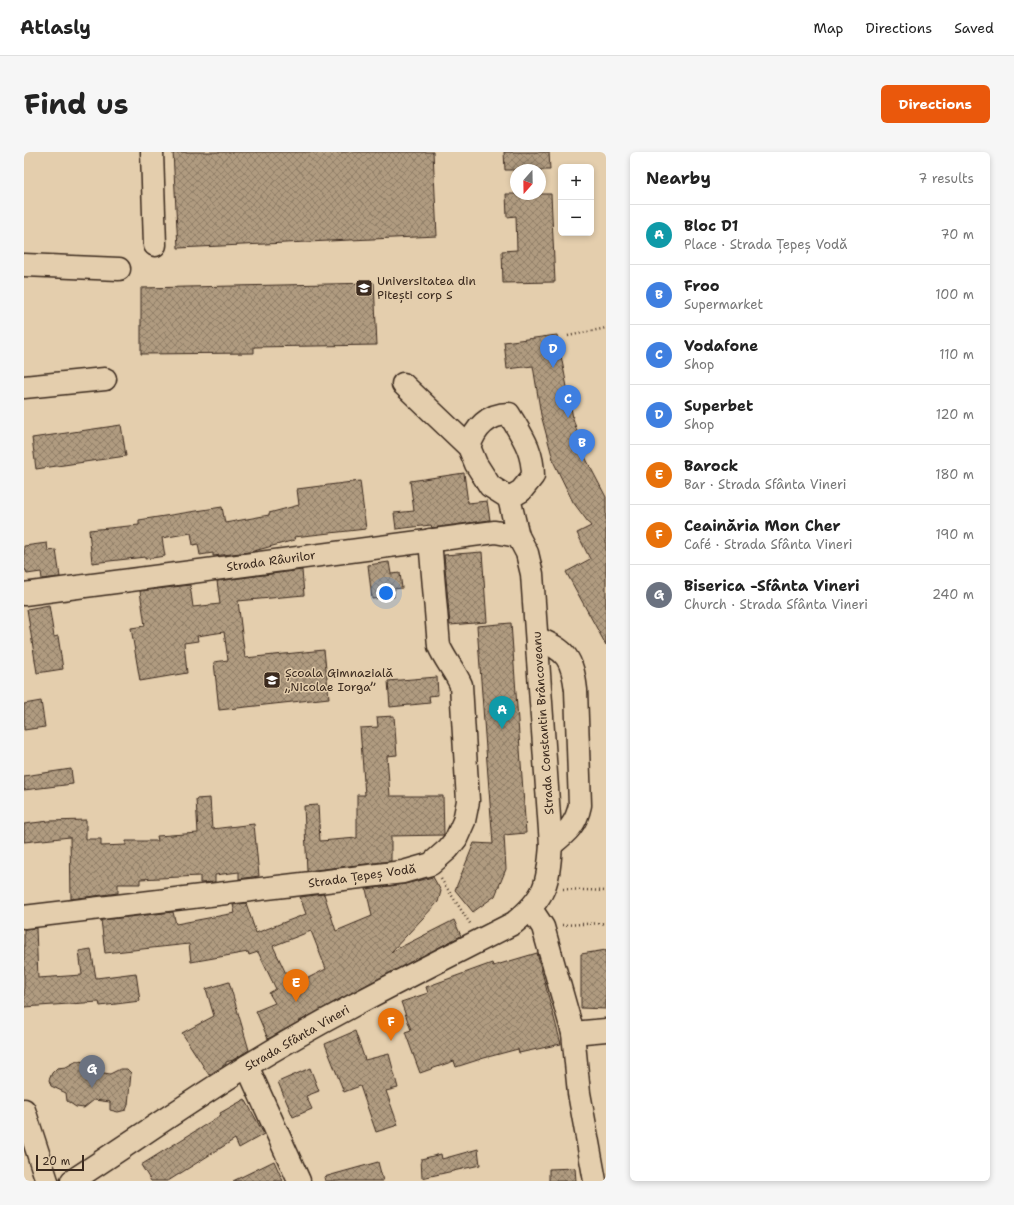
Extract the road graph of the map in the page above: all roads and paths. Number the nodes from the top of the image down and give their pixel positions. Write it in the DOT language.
graph roads {
  1 [pos="152,152"];
  2 [pos="155,245"];
  3 [pos="24,265"];
  4 [pos="119,269"];
  5 [pos="606,328"];
  6 [pos="568,336"];
  7 [pos="105,379"];
  8 [pos="403,384"];
  9 [pos="24,387"];
  10 [pos="469,447"];
  11 [pos="509,498"];
  12 [pos="518,536"];
  13 [pos="430,540"];
  14 [pos="24,594"];
  15 [pos="537,638"];
  16 [pos="551,845"];
  17 [pos="431,864"];
  18 [pos="545,888"];
  19 [pos="606,891"];
  20 [pos="24,917"];
  21 [pos="537,918"];
  22 [pos="606,922"];
  23 [pos="481,940"];
  24 [pos="606,1030"];
  25 [pos="573,1033"];
  26 [pos="247,1066"];
  27 [pos="24,1110"];
  28 [pos="47,1181"];
  29 [pos="72,1181"];
  30 [pos="298,1181"];
  31 [pos="595,1181"];
  1 -- 2 [label="street"];
  3 -- 4 [label="street"];
  5 -- 6 [label="path"];
  7 -- 9 [label="street"];
  8 -- 10 [label="street"];
  10 -- 11 [label="street"];
  10 -- 11 [label="street"];
  11 -- 12 [label="street, Strada Constantin Brâncoveanu"];
  12 -- 13 [label="street, Strada Râurilor"];
  12 -- 15 [label="street, Strada Constantin Brâncoveanu"];
  13 -- 14 [label="street, Strada Râurilor"];
  13 -- 17 [label="street, Strada Țepeș Vodă"];
  15 -- 16 [label="street, Strada Constantin Brâncoveanu"];
  15 -- 16 [label="street"];
  16 -- 18 [label="street, Strada Constantin Brâncoveanu"];
  17 -- 20 [label="street, Strada Țepeș Vodă"];
  17 -- 23 [label="path"];
  18 -- 19 [label="path"];
  18 -- 21 [label="street, Strada Constantin Brâncoveanu"];
  21 -- 22 [label="path"];
  21 -- 23 [label="street, Strada Sfânta Vineri"];
  21 -- 25 [label="street"];
  23 -- 26 [label="street, Strada Sfânta Vineri"];
  24 -- 25 [label="street"];
  25 -- 31 [label="street"];
  26 -- 29 [label="street, Strada Sfânta Vineri"];
  26 -- 30 [label="street"];
  27 -- 28 [label="street"];
}
